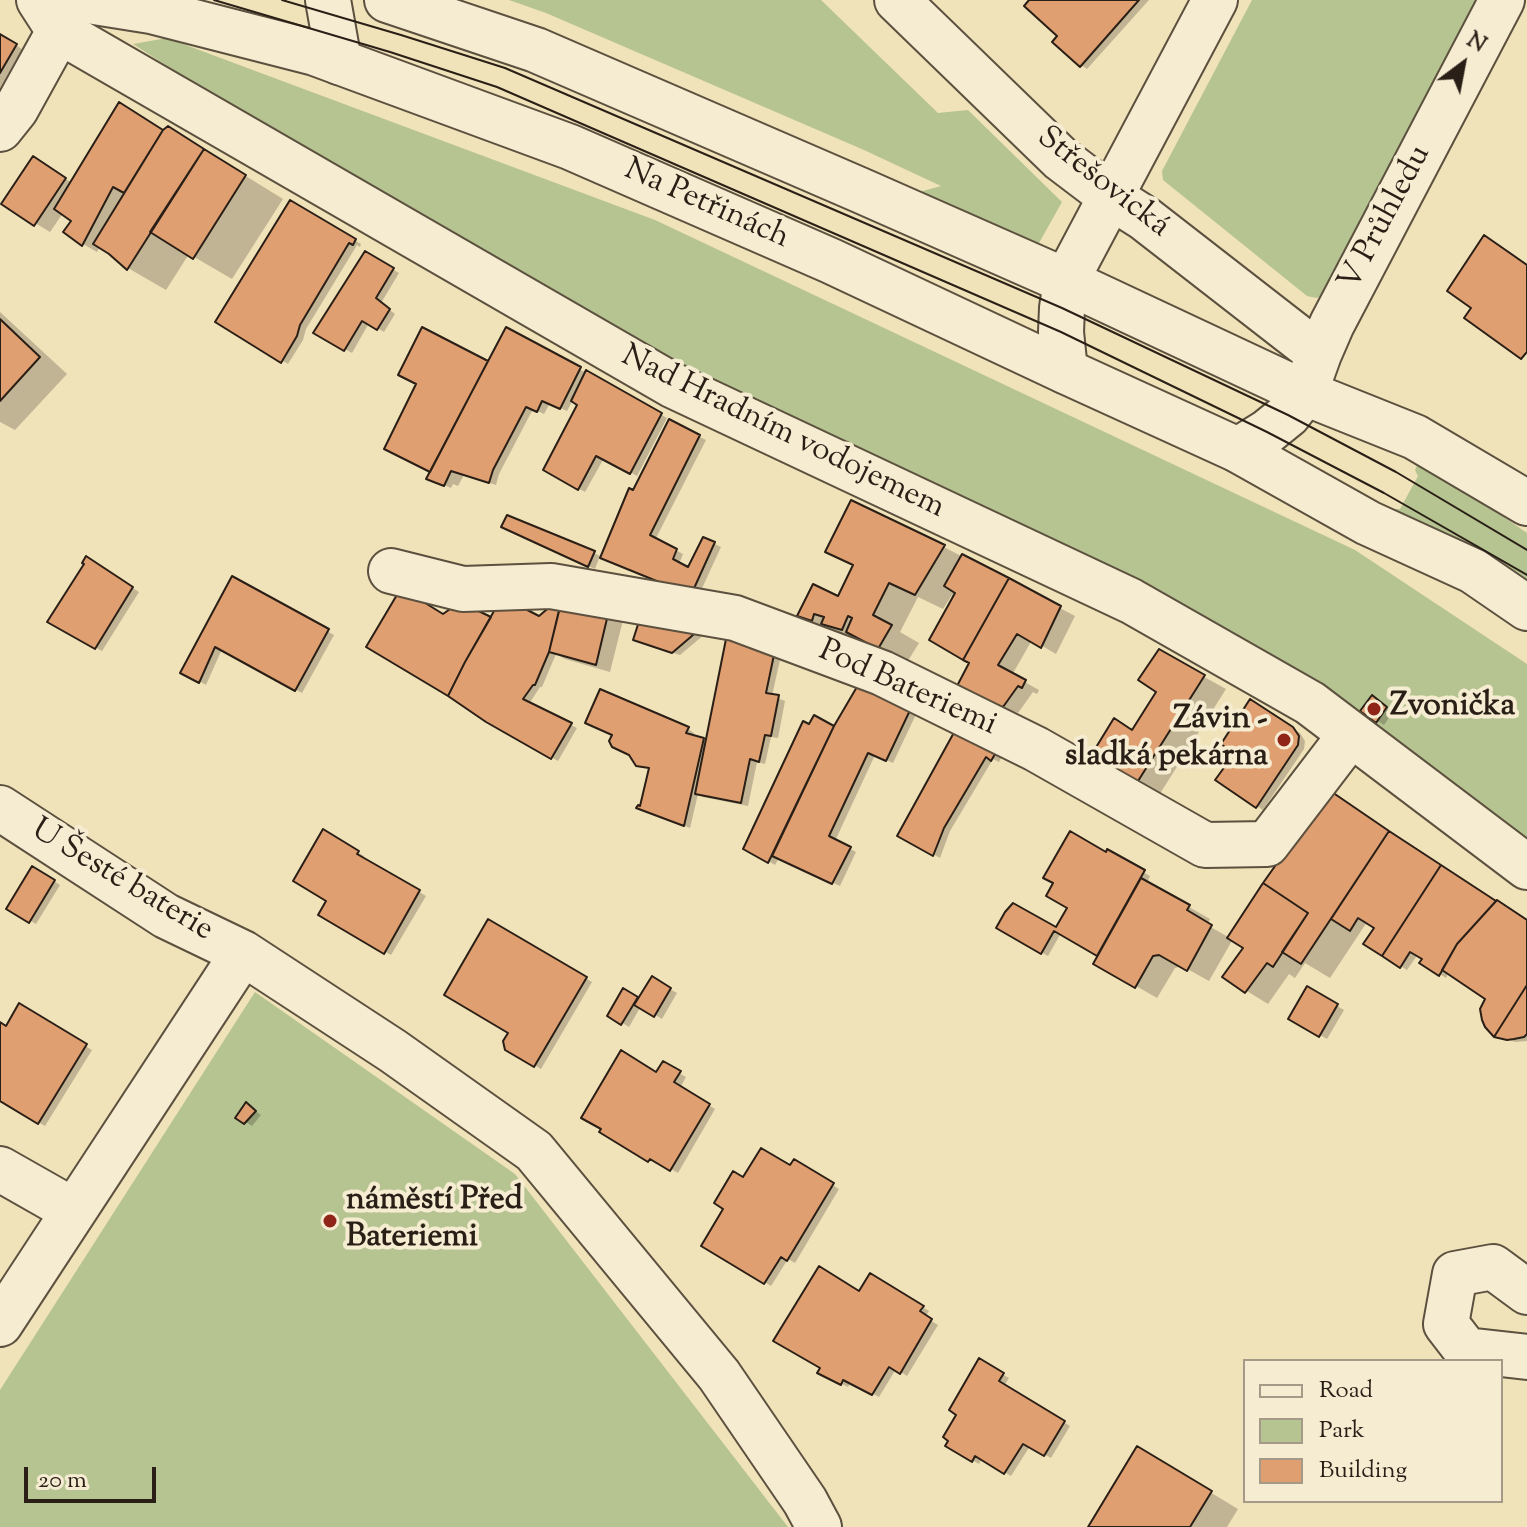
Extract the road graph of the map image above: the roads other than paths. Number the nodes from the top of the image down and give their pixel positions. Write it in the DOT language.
graph roads {
  1 [pos="328,0"];
  2 [pos="387,0"];
  3 [pos="897,0"];
  4 [pos="1215,0"];
  5 [pos="1502,0"];
  6 [pos="60,10"];
  7 [pos="339,62"];
  8 [pos="0,129"];
  9 [pos="1111,197"];
  10 [pos="1066,281"];
  11 [pos="1065,371"];
  12 [pos="1312,374"];
  13 [pos="1238,450"];
  14 [pos="1527,503"];
  15 [pos="391,571"];
  16 [pos="1527,608"];
  17 [pos="1351,734"];
  18 [pos="0,808"];
  19 [pos="1527,867"];
  20 [pos="243,953"];
  21 [pos="0,1169"];
  22 [pos="74,1211"];
  23 [pos="1527,1292"];
  24 [pos="0,1324"];
  25 [pos="1527,1357"];
  26 [pos="819,1527"];
  1 -- 7 [label="street"];
  2 -- 10 [label="street"];
  3 -- 9 [label="street, Střešovická"];
  4 -- 9 [label="street"];
  5 -- 12 [label="street, V Průhledu"];
  6 -- 7 [label="street, Na Petřinách"];
  6 -- 8 [label="street"];
  6 -- 17 [label="street, Nad Hradním vodojemem"];
  7 -- 11 [label="street, Na Petřinách"];
  9 -- 10 [label="street"];
  9 -- 12 [label="street, Střešovická"];
  10 -- 11 [label="street"];
  10 -- 12 [label="street, Střešovická"];
  11 -- 13 [label="street"];
  12 -- 13 [label="street, V Průhledu"];
  12 -- 14 [label="street, Střešovická"];
  13 -- 16 [label="street"];
  15 -- 17 [label="street, Pod Bateriemi"];
  17 -- 19 [label="street, Nad Hradním vodojemem"];
  18 -- 20 [label="street, U Šesté baterie"];
  20 -- 22 [label="street"];
  20 -- 26 [label="street"];
  21 -- 22 [label="street"];
  22 -- 24 [label="street"];
  23 -- 25 [label="street"];
}
